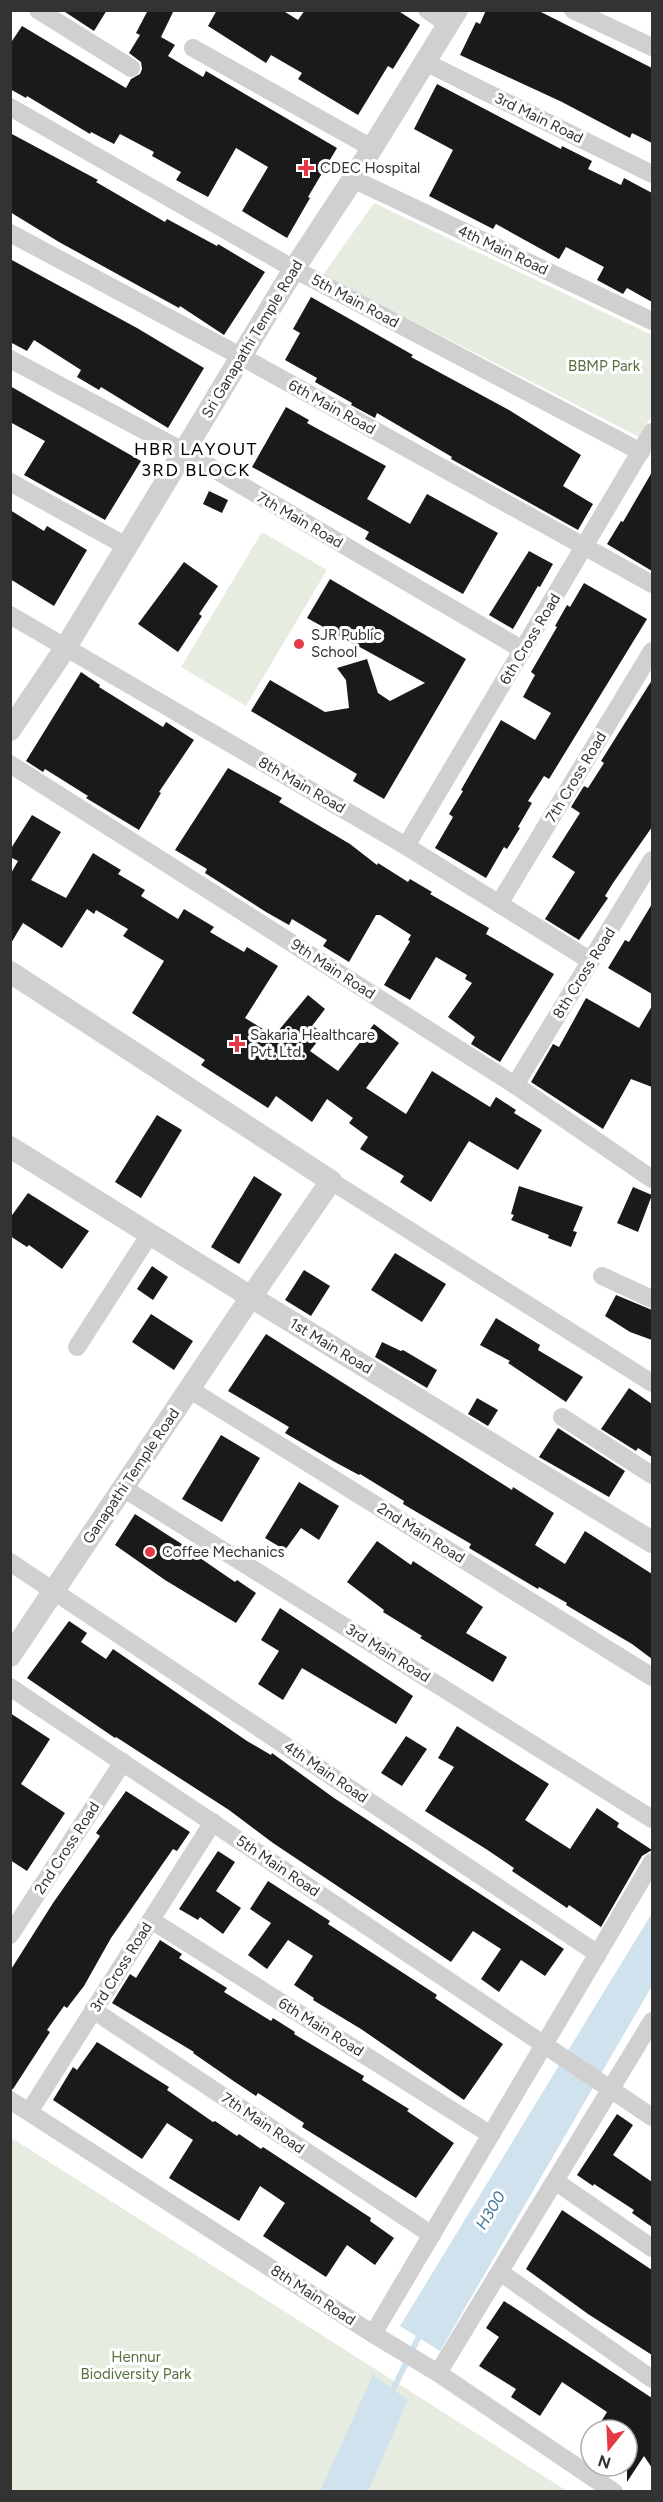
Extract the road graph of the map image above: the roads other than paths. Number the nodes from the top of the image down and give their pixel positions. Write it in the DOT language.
graph roads {
  1 [pos="38,10"];
  2 [pos="427,10"];
  3 [pos="573,10"];
  4 [pos="453,17"];
  5 [pos="652,47"];
  6 [pos="193,48"];
  7 [pos="425,62"];
  8 [pos="131,68"];
  9 [pos="10,107"];
  10 [pos="372,148"];
  11 [pos="652,174"];
  12 [pos="353,179"];
  13 [pos="10,233"];
  14 [pos="294,268"];
  15 [pos="652,321"];
  16 [pos="242,357"];
  17 [pos="10,359"];
  18 [pos="652,432"];
  19 [pos="183,452"];
  20 [pos="641,452"];
  21 [pos="10,482"];
  22 [pos="126,546"];
  23 [pos="586,546"];
  24 [pos="652,584"];
  25 [pos="10,615"];
  26 [pos="66,646"];
  27 [pos="523,650"];
  28 [pos="652,651"];
  29 [pos="10,730"];
  30 [pos="10,764"];
  31 [pos="405,846"];
  32 [pos="652,860"];
  33 [pos="499,904"];
  34 [pos="591,961"];
  35 [pos="10,972"];
  36 [pos="515,1085"];
  37 [pos="10,1147"];
  38 [pos="652,1179"];
  39 [pos="331,1181"];
  40 [pos="150,1234"];
  41 [pos="603,1276"];
  42 [pos="251,1297"];
  43 [pos="652,1299"];
  44 [pos="77,1347"];
  45 [pos="652,1383"];
  46 [pos="189,1389"];
  47 [pos="562,1417"];
  48 [pos="652,1475"];
  49 [pos="123,1488"];
  50 [pos="652,1542"];
  51 [pos="10,1562"];
  52 [pos="54,1591"];
  53 [pos="10,1656"];
  54 [pos="652,1677"];
  55 [pos="10,1687"];
  56 [pos="123,1762"];
  57 [pos="652,1819"];
  58 [pos="213,1822"];
  59 [pos="652,1862"];
  60 [pos="151,1920"];
  61 [pos="10,1935"];
  62 [pos="598,1954"];
  63 [pos="93,2010"];
  64 [pos="652,2021"];
  65 [pos="545,2045"];
  66 [pos="611,2089"];
  67 [pos="10,2100"];
  68 [pos="29,2112"];
  69 [pos="652,2117"];
  70 [pos="491,2135"];
  71 [pos="555,2181"];
  72 [pos="432,2235"];
  73 [pos="652,2248"];
  74 [pos="500,2272"];
  75 [pos="373,2334"];
  76 [pos="438,2373"];
  77 [pos="652,2379"];
  78 [pos="614,2492"];
  1 -- 8 [label="street"];
  2 -- 4 [label="street"];
  3 -- 5 [label="street"];
  4 -- 7 [label="street, Sri Ganapathi Temple Road"];
  6 -- 10 [label="street"];
  7 -- 10 [label="street, Sri Ganapathi Temple Road"];
  7 -- 11 [label="street, 3rd Main Road"];
  9 -- 14 [label="street, 5th Main Road"];
  10 -- 12 [label="street, Sri Ganapathi Temple Road"];
  12 -- 14 [label="street, Sri Ganapathi Temple Road"];
  12 -- 15 [label="street, 4th Main Road"];
  13 -- 16 [label="street, 6th Main Road"];
  14 -- 16 [label="street, Sri Ganapathi Temple Road"];
  14 -- 20 [label="street, 5th Main Road"];
  16 -- 19 [label="street, Sri Ganapathi Temple Road"];
  16 -- 23 [label="street, 6th Main Road"];
  17 -- 19 [label="street, 7th Main Road"];
  18 -- 20 [label="street, 6th Cross Road"];
  19 -- 22 [label="street, Sri Ganapathi Temple Road"];
  19 -- 27 [label="street, 7th Main Road"];
  20 -- 23 [label="street, 6th Cross Road"];
  21 -- 22 [label="street"];
  22 -- 26 [label="street, Sri Ganapathi Temple Road"];
  23 -- 24 [label="street, 6th Main Road"];
  23 -- 27 [label="street, 6th Cross Road"];
  25 -- 26 [label="street, 8th Main Road"];
  26 -- 29 [label="street, Sri Ganapathi Temple Road"];
  26 -- 31 [label="street, 8th Main Road"];
  27 -- 31 [label="street, 6th Cross Road"];
  28 -- 33 [label="street, 7th Cross Road"];
  30 -- 36 [label="street, 9th Main Road"];
  31 -- 33 [label="street, 8th Main Road"];
  32 -- 34 [label="street, 8th Cross Road"];
  33 -- 34 [label="street, 8th Main Road"];
  34 -- 36 [label="street, 8th Cross Road"];
  35 -- 39 [label="street"];
  36 -- 38 [label="street, 9th Main Road"];
  37 -- 40 [label="street, 1st Main Road"];
  39 -- 42 [label="street, Ganapathi Temple Road"];
  39 -- 45 [label="street"];
  40 -- 42 [label="street, 1st Main Road"];
  40 -- 44 [label="street"];
  41 -- 43 [label="street"];
  42 -- 46 [label="street, Ganapathi Temple Road"];
  42 -- 50 [label="street, 1st Main Road"];
  46 -- 49 [label="street, Ganapathi Temple Road"];
  46 -- 54 [label="street, 2nd Main Road"];
  47 -- 48 [label="street"];
  49 -- 52 [label="street, Ganapathi Temple Road"];
  49 -- 57 [label="street, 3rd Main Road"];
  51 -- 52 [label="street"];
  52 -- 53 [label="street, Ganapathi Temple Road"];
  52 -- 62 [label="street, 4th Main Road"];
  55 -- 56 [label="street, 5th Main Road"];
  56 -- 58 [label="street, 5th Main Road"];
  56 -- 61 [label="street, 2nd Cross Road"];
  58 -- 60 [label="street, 3rd Cross Road"];
  58 -- 65 [label="street, 5th Main Road"];
  59 -- 62 [label="street"];
  60 -- 63 [label="street, 3rd Cross Road"];
  60 -- 70 [label="street, 6th Main Road"];
  62 -- 65 [label="street"];
  63 -- 68 [label="street, 3rd Cross Road"];
  63 -- 72 [label="street, 7th Main Road"];
  64 -- 66 [label="street"];
  65 -- 66 [label="street, 5th Main Road"];
  65 -- 70 [label="street"];
  66 -- 69 [label="street, 5th Main Road"];
  66 -- 71 [label="street"];
  67 -- 68 [label="street, 8th Main Road"];
  68 -- 75 [label="street, 8th Main Road"];
  70 -- 72 [label="street"];
  71 -- 73 [label="street"];
  71 -- 74 [label="street"];
  72 -- 75 [label="street"];
  74 -- 76 [label="street"];
  74 -- 77 [label="street"];
  75 -- 76 [label="street, 8th Main Road"];
  76 -- 78 [label="street, 8th Main Road"];
}
